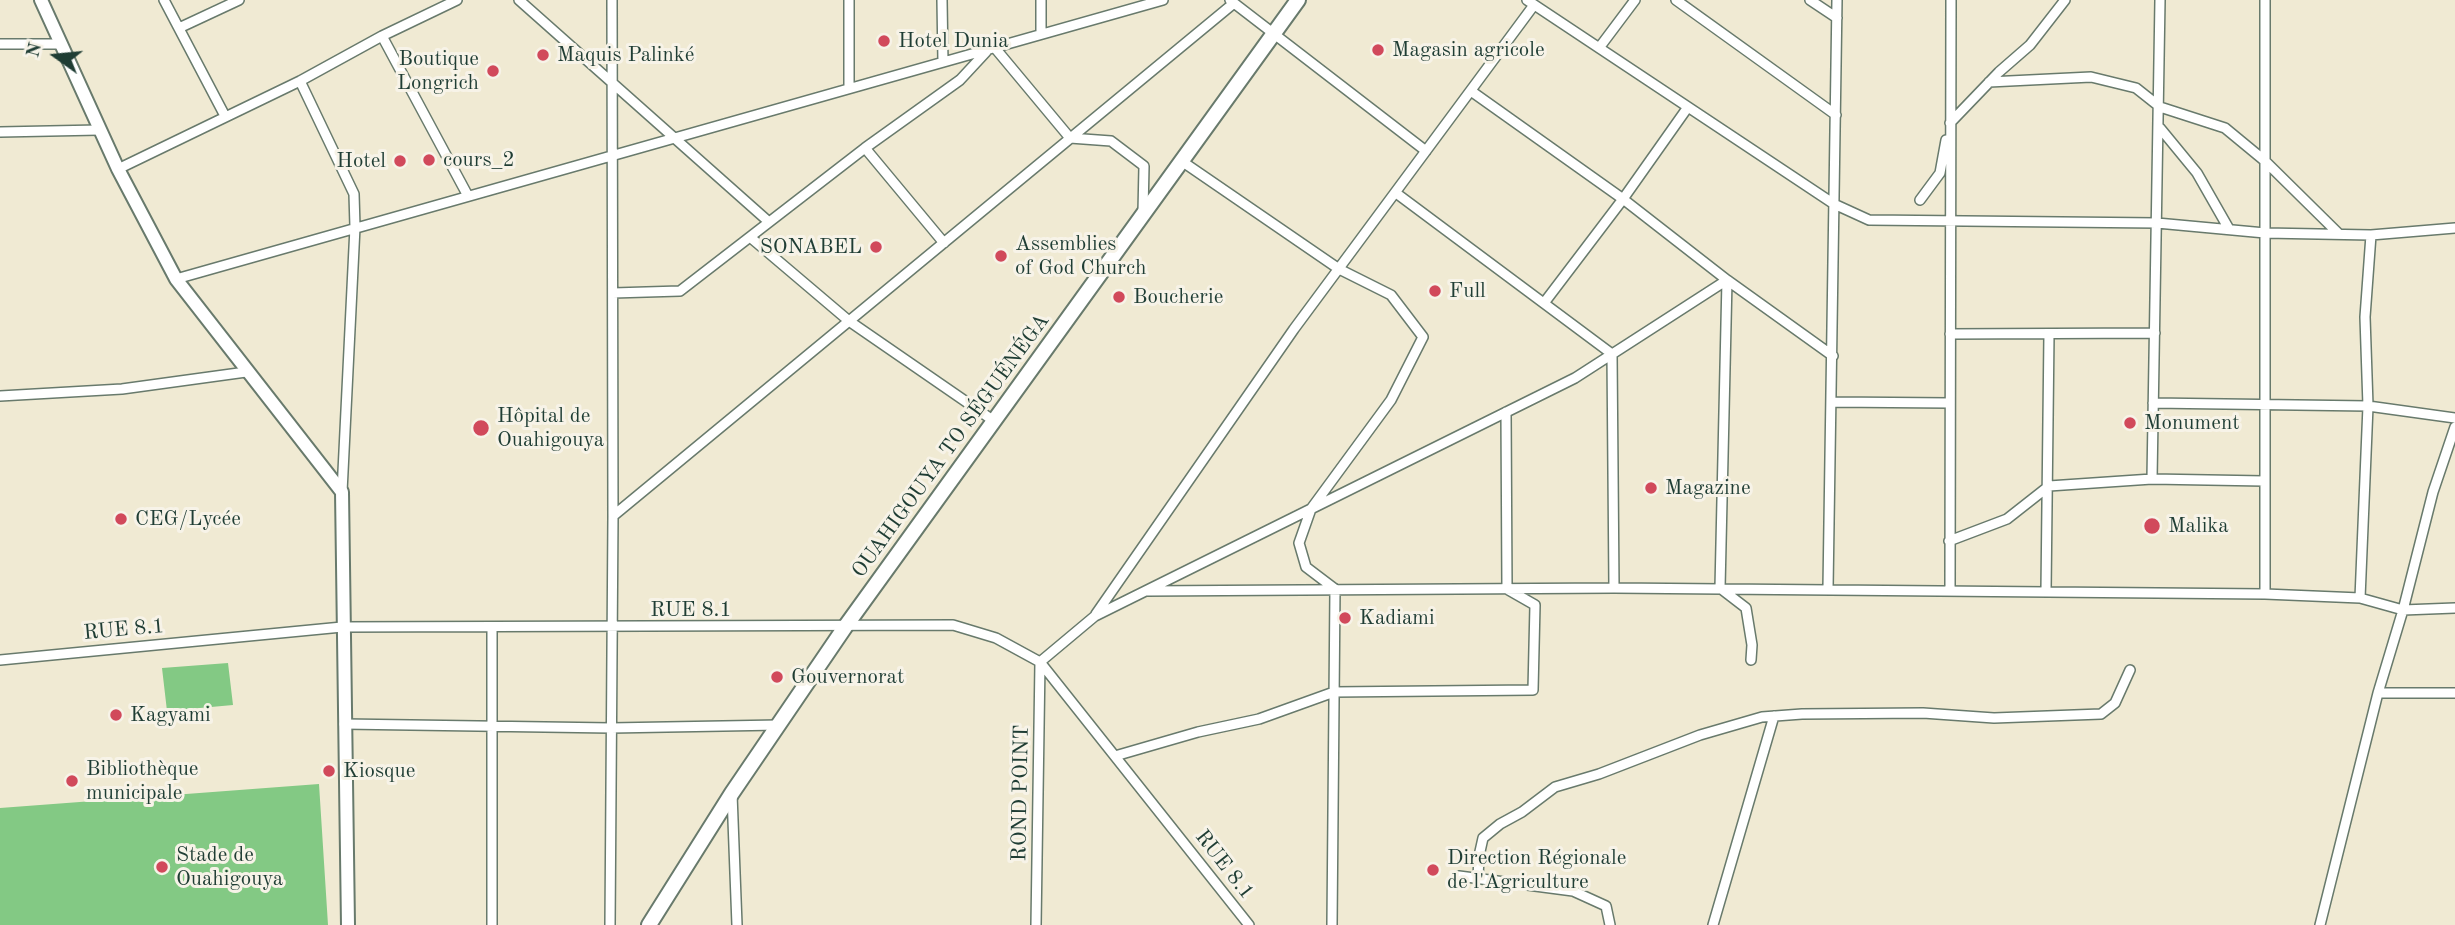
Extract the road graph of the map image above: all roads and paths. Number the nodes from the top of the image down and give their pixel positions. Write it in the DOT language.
graph roads {
  1 [pos="41,0"];
  2 [pos="164,0"];
  3 [pos="239,0"];
  4 [pos="457,0"];
  5 [pos="519,0"];
  6 [pos="612,0"];
  7 [pos="849,0"];
  8 [pos="942,0"];
  9 [pos="1041,0"];
  10 [pos="1163,0"];
  11 [pos="1298,0"];
  12 [pos="1635,0"];
  13 [pos="1676,0"];
  14 [pos="1810,0"];
  15 [pos="1837,0"];
  16 [pos="1951,0"];
  17 [pos="2065,0"];
  18 [pos="2160,0"];
  19 [pos="2265,0"];
  20 [pos="1232,1"];
  21 [pos="1531,3"];
  22 [pos="1837,18"];
  23 [pos="180,28"];
  24 [pos="1041,34"];
  25 [pos="1275,34"];
  26 [pos="382,36"];
  27 [pos="0,44"];
  28 [pos="62,44"];
  29 [pos="1599,48"];
  30 [pos="990,50"];
  31 [pos="943,62"];
  32 [pos="300,81"];
  33 [pos="612,81"];
  34 [pos="1989,82"];
  35 [pos="849,88"];
  36 [pos="1471,91"];
  37 [pos="1688,107"];
  38 [pos="2160,107"];
  39 [pos="1836,115"];
  40 [pos="225,116"];
  41 [pos="1950,121"];
  42 [pos="2160,128"];
  43 [pos="99,130"];
  44 [pos="0,132"];
  45 [pos="674,138"];
  46 [pos="1070,138"];
  47 [pos="865,148"];
  48 [pos="1426,151"];
  49 [pos="612,155"];
  50 [pos="2265,161"];
  51 [pos="1183,162"];
  52 [pos="118,169"];
  53 [pos="1396,193"];
  54 [pos="468,196"];
  55 [pos="1623,199"];
  56 [pos="1920,200"];
  57 [pos="1834,204"];
  58 [pos="1143,216"];
  59 [pos="1950,219"];
  60 [pos="769,222"];
  61 [pos="2158,223"];
  62 [pos="355,228"];
  63 [pos="2455,228"];
  64 [pos="2229,229"];
  65 [pos="2265,233"];
  66 [pos="2339,234"];
  67 [pos="2371,235"];
  68 [pos="750,237"];
  69 [pos="944,243"];
  70 [pos="1339,269"];
  71 [pos="176,279"];
  72 [pos="1727,280"];
  73 [pos="613,293"];
  74 [pos="1544,303"];
  75 [pos="849,321"];
  76 [pos="2155,333"];
  77 [pos="1950,334"];
  78 [pos="2049,334"];
  79 [pos="1612,354"];
  80 [pos="1833,356"];
  81 [pos="246,372"];
  82 [pos="0,396"];
  83 [pos="1832,402"];
  84 [pos="2153,402"];
  85 [pos="1950,403"];
  86 [pos="2265,405"];
  87 [pos="2368,406"];
  88 [pos="1506,412"];
  89 [pos="2455,418"];
  90 [pos="994,421"];
  91 [pos="2455,427"];
  92 [pos="2152,480"];
  93 [pos="2264,481"];
  94 [pos="2049,486"];
  95 [pos="342,492"];
  96 [pos="1311,509"];
  97 [pos="614,516"];
  98 [pos="1949,541"];
  99 [pos="1614,588"];
  100 [pos="1720,588"];
  101 [pos="1335,589"];
  102 [pos="1507,589"];
  103 [pos="1828,589"];
  104 [pos="1950,590"];
  105 [pos="1146,591"];
  106 [pos="2046,591"];
  107 [pos="2265,594"];
  108 [pos="2360,598"];
  109 [pos="2455,608"];
  110 [pos="2403,610"];
  111 [pos="1095,616"];
  112 [pos="342,627"];
  113 [pos="611,627"];
  114 [pos="845,627"];
  115 [pos="492,628"];
  116 [pos="0,660"];
  117 [pos="1751,660"];
  118 [pos="1040,662"];
  119 [pos="2130,670"];
  120 [pos="1334,692"];
  121 [pos="2378,693"];
  122 [pos="2454,695"];
  123 [pos="1774,716"];
  124 [pos="344,724"];
  125 [pos="779,725"];
  126 [pos="492,727"];
  127 [pos="611,728"];
  128 [pos="1115,756"];
  129 [pos="732,793"];
  130 [pos="1459,876"];
  131 [pos="1478,878"];
  132 [pos="348,925"];
  133 [pos="492,925"];
  134 [pos="610,925"];
  135 [pos="649,925"];
  136 [pos="737,925"];
  137 [pos="1036,925"];
  138 [pos="1249,925"];
  139 [pos="1332,925"];
  140 [pos="1610,925"];
  141 [pos="1713,925"];
  142 [pos="2320,925"];
  1 -- 28 [label="main road"];
  2 -- 23 [label="street"];
  3 -- 23 [label="street"];
  4 -- 26 [label="street"];
  5 -- 33 [label="street"];
  6 -- 33 [label="street"];
  7 -- 35 [label="street"];
  8 -- 31 [label="street"];
  9 -- 24 [label="street"];
  10 -- 24 [label="street"];
  11 -- 25 [label="main road, OUAHIGOUYA TO SÉGUÉNÉGA"];
  12 -- 29 [label="street"];
  13 -- 39 [label="street"];
  14 -- 22 [label="street"];
  15 -- 22 [label="street"];
  16 -- 41 [label="street"];
  17 -- 34 [label="street"];
  18 -- 38 [label="street"];
  19 -- 50 [label="street"];
  20 -- 25 [label="street"];
  20 -- 46 [label="street"];
  21 -- 29 [label="street"];
  21 -- 36 [label="street"];
  22 -- 39 [label="street"];
  23 -- 40 [label="street"];
  24 -- 30 [label="street"];
  25 -- 48 [label="street"];
  25 -- 51 [label="main road, OUAHIGOUYA TO SÉGUÉNÉGA"];
  26 -- 32 [label="street"];
  26 -- 54 [label="street"];
  27 -- 28 [label="street"];
  28 -- 43 [label="main road"];
  29 -- 37 [label="street"];
  30 -- 31 [label="street"];
  30 -- 46 [label="street"];
  30 -- 47 [label="street"];
  31 -- 35 [label="street"];
  32 -- 40 [label="street"];
  32 -- 62 [label="street"];
  33 -- 45 [label="street"];
  33 -- 49 [label="street"];
  34 -- 38 [label="street"];
  34 -- 41 [label="street"];
  35 -- 45 [label="street"];
  36 -- 48 [label="street"];
  36 -- 55 [label="street"];
  37 -- 55 [label="street"];
  37 -- 57 [label="street"];
  38 -- 42 [label="street"];
  38 -- 50 [label="street"];
  39 -- 57 [label="street"];
  40 -- 52 [label="street"];
  41 -- 56 [label="street"];
  41 -- 59 [label="street"];
  42 -- 61 [label="street"];
  42 -- 64 [label="street"];
  43 -- 44 [label="street"];
  43 -- 52 [label="main road"];
  45 -- 49 [label="street"];
  45 -- 60 [label="street"];
  46 -- 58 [label="street"];
  46 -- 69 [label="street"];
  47 -- 60 [label="street"];
  47 -- 69 [label="street"];
  48 -- 53 [label="street"];
  49 -- 54 [label="street"];
  49 -- 73 [label="street"];
  50 -- 65 [label="street"];
  50 -- 66 [label="street"];
  51 -- 58 [label="main road, OUAHIGOUYA TO SÉGUÉNÉGA"];
  51 -- 70 [label="street"];
  52 -- 71 [label="main road"];
  53 -- 70 [label="street"];
  53 -- 74 [label="street"];
  54 -- 62 [label="street"];
  55 -- 72 [label="street"];
  55 -- 74 [label="street"];
  57 -- 59 [label="street"];
  57 -- 80 [label="street"];
  58 -- 90 [label="main road, OUAHIGOUYA TO SÉGUÉNÉGA"];
  59 -- 61 [label="street"];
  59 -- 77 [label="street"];
  60 -- 68 [label="street"];
  61 -- 64 [label="street"];
  61 -- 76 [label="street"];
  62 -- 71 [label="street"];
  62 -- 95 [label="street"];
  63 -- 67 [label="street"];
  64 -- 65 [label="street"];
  65 -- 66 [label="street"];
  65 -- 86 [label="street"];
  66 -- 67 [label="street"];
  67 -- 87 [label="street"];
  68 -- 73 [label="street"];
  68 -- 75 [label="street"];
  69 -- 75 [label="street"];
  70 -- 96 [label="street"];
  70 -- 111 [label="street"];
  71 -- 81 [label="main road"];
  72 -- 79 [label="street"];
  72 -- 80 [label="street"];
  72 -- 100 [label="street"];
  73 -- 97 [label="street"];
  74 -- 79 [label="street"];
  75 -- 90 [label="street"];
  75 -- 97 [label="street"];
  76 -- 78 [label="street"];
  76 -- 84 [label="street"];
  77 -- 78 [label="street"];
  77 -- 85 [label="street"];
  78 -- 94 [label="street"];
  79 -- 88 [label="street"];
  79 -- 99 [label="street"];
  80 -- 83 [label="street"];
  81 -- 82 [label="street"];
  81 -- 95 [label="main road"];
  83 -- 85 [label="street"];
  83 -- 103 [label="street"];
  84 -- 86 [label="street"];
  84 -- 92 [label="street"];
  85 -- 98 [label="street"];
  86 -- 87 [label="street"];
  86 -- 93 [label="street"];
  87 -- 89 [label="street"];
  87 -- 108 [label="street"];
  88 -- 96 [label="street"];
  88 -- 102 [label="street"];
  90 -- 114 [label="main road, OUAHIGOUYA TO SÉGUÉNÉGA"];
  91 -- 110 [label="street"];
  92 -- 93 [label="street"];
  92 -- 94 [label="street"];
  93 -- 107 [label="street"];
  94 -- 98 [label="street"];
  94 -- 106 [label="street"];
  95 -- 112 [label="main road"];
  96 -- 101 [label="street"];
  96 -- 105 [label="street"];
  97 -- 113 [label="street"];
  98 -- 104 [label="street"];
  99 -- 100 [label="street"];
  99 -- 102 [label="street"];
  100 -- 103 [label="street"];
  100 -- 117 [label="street"];
  101 -- 102 [label="street"];
  101 -- 105 [label="street"];
  101 -- 120 [label="street"];
  102 -- 120 [label="street"];
  103 -- 104 [label="street"];
  104 -- 106 [label="street"];
  105 -- 111 [label="street"];
  106 -- 107 [label="street"];
  107 -- 108 [label="street"];
  108 -- 110 [label="street"];
  109 -- 110 [label="street"];
  110 -- 121 [label="street"];
  111 -- 118 [label="street"];
  112 -- 115 [label="street, RUE 8.1"];
  112 -- 116 [label="street, RUE 8.1"];
  112 -- 124 [label="main road"];
  113 -- 114 [label="street, RUE 8.1"];
  113 -- 115 [label="street, RUE 8.1"];
  113 -- 127 [label="street"];
  114 -- 118 [label="street, RUE 8.1"];
  114 -- 125 [label="main road, OUAHIGOUYA TO SÉGUÉNÉGA"];
  115 -- 126 [label="street"];
  118 -- 128 [label="street, RUE 8.1"];
  118 -- 137 [label="street, ROND POINT"];
  119 -- 123 [label="street"];
  120 -- 128 [label="street"];
  120 -- 139 [label="street"];
  121 -- 122 [label="street"];
  121 -- 142 [label="street"];
  123 -- 131 [label="street"];
  123 -- 141 [label="street"];
  124 -- 126 [label="street"];
  124 -- 132 [label="main road"];
  125 -- 127 [label="street"];
  125 -- 129 [label="main road, OUAHIGOUYA TO SÉGUÉNÉGA"];
  126 -- 127 [label="street"];
  126 -- 133 [label="street"];
  127 -- 134 [label="street"];
  128 -- 138 [label="street, RUE 8.1"];
  129 -- 135 [label="main road, OUAHIGOUYA TO SÉGUÉNÉGA"];
  129 -- 136 [label="street"];
  130 -- 131 [label="street"];
  131 -- 140 [label="street"];
}
